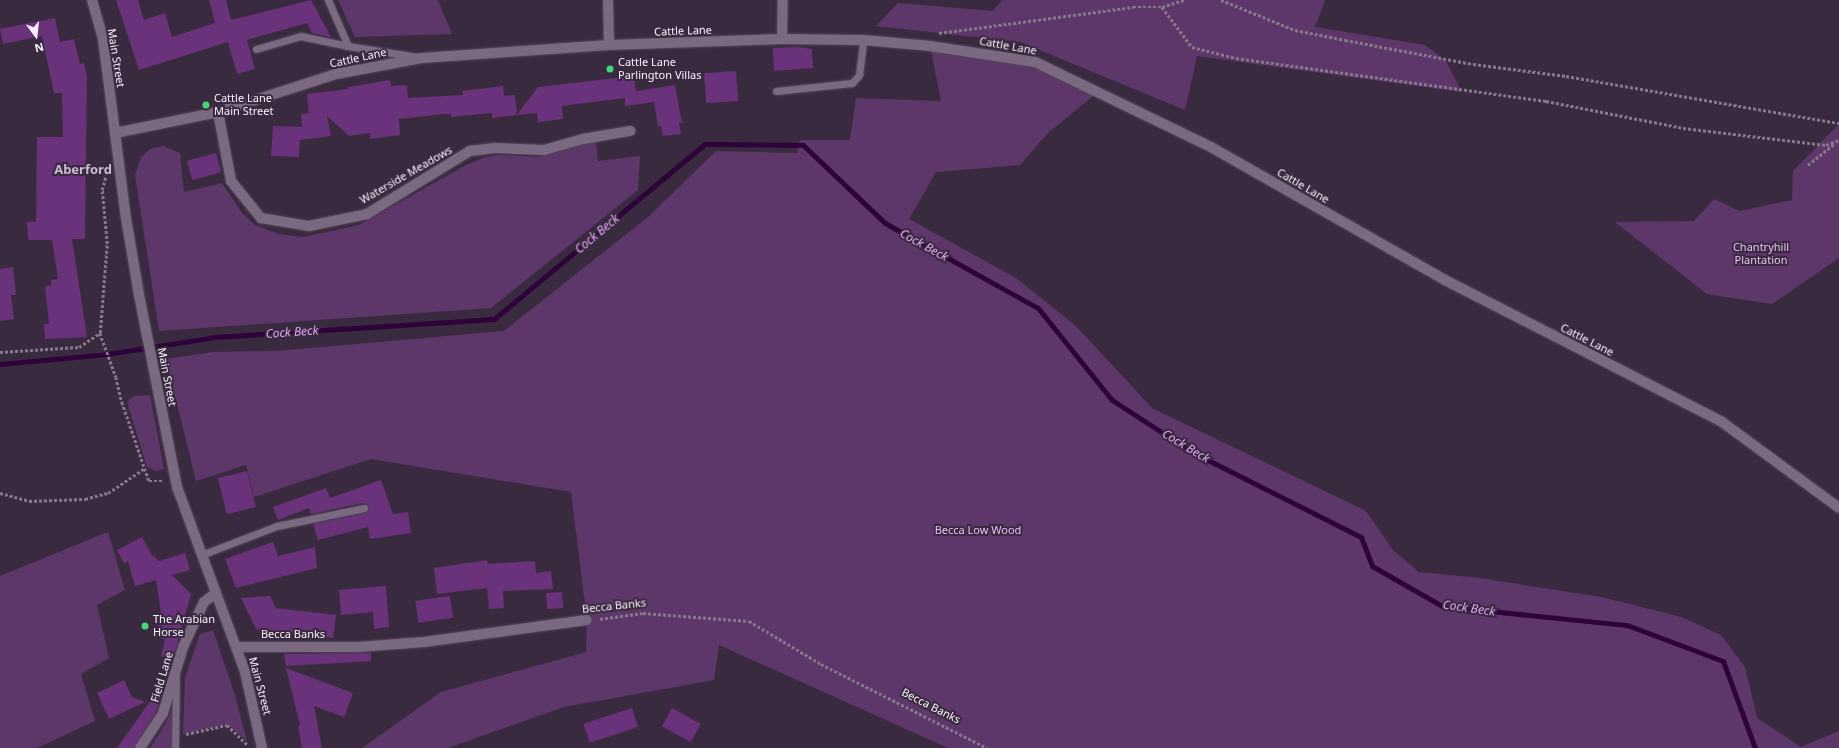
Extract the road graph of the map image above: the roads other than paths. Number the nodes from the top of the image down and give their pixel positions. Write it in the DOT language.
graph roads {
  1 [pos="92,0"];
  2 [pos="328,0"];
  3 [pos="608,0"];
  4 [pos="783,0"];
  5 [pos="782,39"];
  6 [pos="863,40"];
  7 [pos="348,46"];
  8 [pos="609,46"];
  9 [pos="256,49"];
  10 [pos="422,58"];
  11 [pos="776,91"];
  12 [pos="218,112"];
  13 [pos="630,131"];
  14 [pos="115,133"];
  15 [pos="364,508"];
  16 [pos="1839,508"];
  17 [pos="202,555"];
  18 [pos="216,593"];
  19 [pos="587,620"];
  20 [pos="236,647"];
  21 [pos="176,670"];
  22 [pos="261,744"];
  23 [pos="140,748"];
  24 [pos="176,748"];
  1 -- 14 [label="street, Main Street"];
  2 -- 7 [label="lane"];
  3 -- 8 [label="street"];
  4 -- 5 [label="street"];
  5 -- 6 [label="street, Cattle Lane"];
  5 -- 8 [label="street, Cattle Lane"];
  6 -- 11 [label="lane"];
  6 -- 16 [label="street, Cattle Lane"];
  7 -- 9 [label="lane"];
  7 -- 10 [label="lane"];
  8 -- 10 [label="street, Cattle Lane"];
  10 -- 12 [label="street, Cattle Lane"];
  12 -- 13 [label="street, Waterside Meadows"];
  12 -- 14 [label="street, Cattle Lane"];
  14 -- 17 [label="street, Main Street"];
  15 -- 17 [label="lane"];
  17 -- 18 [label="street, Main Street"];
  18 -- 20 [label="street, Main Street"];
  18 -- 21 [label="street, Field Lane"];
  19 -- 20 [label="street, Becca Banks"];
  20 -- 22 [label="street, Main Street"];
  21 -- 23 [label="street, Field Lane"];
  21 -- 24 [label="lane"];
}
